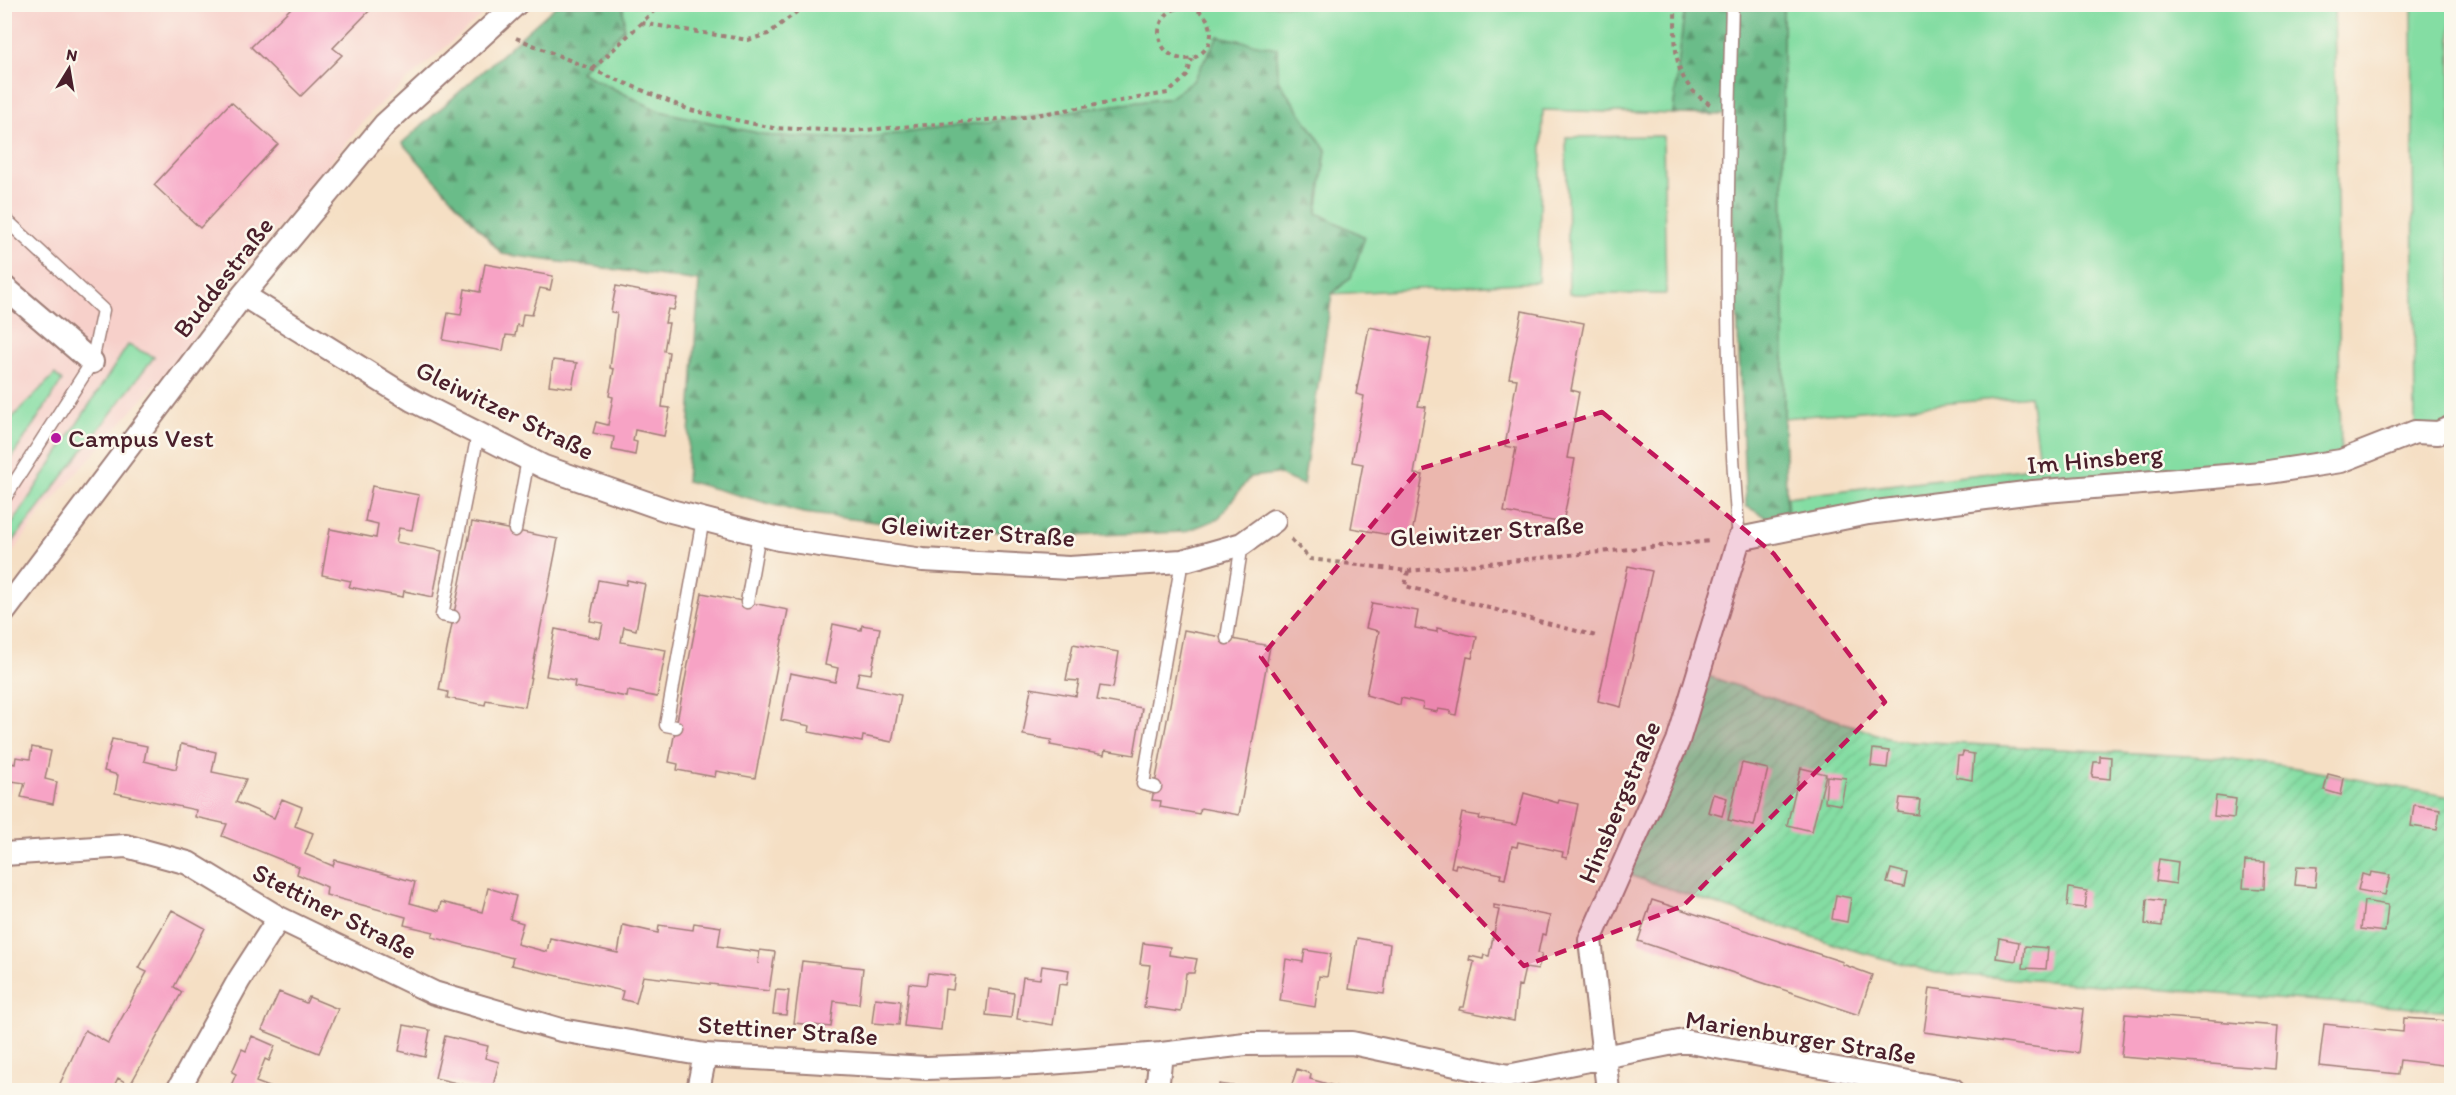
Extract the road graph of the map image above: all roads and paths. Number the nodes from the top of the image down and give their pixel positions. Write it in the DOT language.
graph roads {
  1 [pos="516,4"];
  2 [pos="661,4"];
  3 [pos="807,4"];
  4 [pos="1674,4"];
  5 [pos="1732,4"];
  6 [pos="641,24"];
  7 [pos="490,28"];
  8 [pos="1192,59"];
  9 [pos="593,69"];
  10 [pos="1730,115"];
  11 [pos="4,218"];
  12 [pos="4,287"];
  13 [pos="243,295"];
  14 [pos="92,362"];
  15 [pos="2451,427"];
  16 [pos="478,434"];
  17 [pos="528,459"];
  18 [pos="4,500"];
  19 [pos="703,519"];
  20 [pos="1274,521"];
  21 [pos="515,530"];
  22 [pos="759,534"];
  23 [pos="1739,539"];
  24 [pos="1242,544"];
  25 [pos="1182,561"];
  26 [pos="1408,571"];
  27 [pos="747,602"];
  28 [pos="4,612"];
  29 [pos="453,617"];
  30 [pos="1596,636"];
  31 [pos="1227,638"];
  32 [pos="676,727"];
  33 [pos="1155,787"];
  34 [pos="4,854"];
  35 [pos="279,918"];
  36 [pos="1161,1054"];
  37 [pos="705,1055"];
  38 [pos="1604,1058"];
  39 [pos="178,1090"];
  40 [pos="698,1090"];
  41 [pos="1157,1090"];
  42 [pos="1608,1090"];
  43 [pos="1953,1090"];
  1 -- 7 [label="street, Buddestraße"];
  2 -- 6 [label="path"];
  3 -- 6 [label="path"];
  4 -- 10 [label="path"];
  5 -- 10 [label="lane"];
  6 -- 9 [label="path"];
  7 -- 9 [label="path"];
  7 -- 13 [label="street, Buddestraße"];
  8 -- 8 [label="path"];
  8 -- 9 [label="path"];
  10 -- 23 [label="lane"];
  11 -- 14 [label="lane"];
  12 -- 14 [label="street"];
  13 -- 16 [label="street, Gleiwitzer Straße"];
  13 -- 28 [label="street, Buddestraße"];
  14 -- 18 [label="lane"];
  15 -- 23 [label="street, Im Hinsberg"];
  16 -- 17 [label="street, Gleiwitzer Straße"];
  16 -- 29 [label="lane"];
  17 -- 19 [label="street, Gleiwitzer Straße"];
  17 -- 21 [label="lane"];
  19 -- 22 [label="street, Gleiwitzer Straße"];
  19 -- 32 [label="lane"];
  20 -- 24 [label="street, Gleiwitzer Straße"];
  20 -- 26 [label="path, Gleiwitzer Straße"];
  22 -- 25 [label="street, Gleiwitzer Straße"];
  22 -- 27 [label="lane"];
  23 -- 26 [label="path, Gleiwitzer Straße"];
  23 -- 38 [label="street, Hinsbergstraße"];
  24 -- 25 [label="street, Gleiwitzer Straße"];
  24 -- 31 [label="lane"];
  25 -- 33 [label="lane"];
  26 -- 30 [label="path"];
  34 -- 35 [label="street, Stettiner Straße"];
  35 -- 37 [label="street, Stettiner Straße"];
  35 -- 39 [label="street"];
  36 -- 37 [label="street, Stettiner Straße"];
  36 -- 38 [label="street, Stettiner Straße"];
  36 -- 41 [label="street"];
  37 -- 40 [label="street"];
  38 -- 42 [label="street, Hinsbergstraße"];
  38 -- 43 [label="street, Marienburger Straße"];
}
